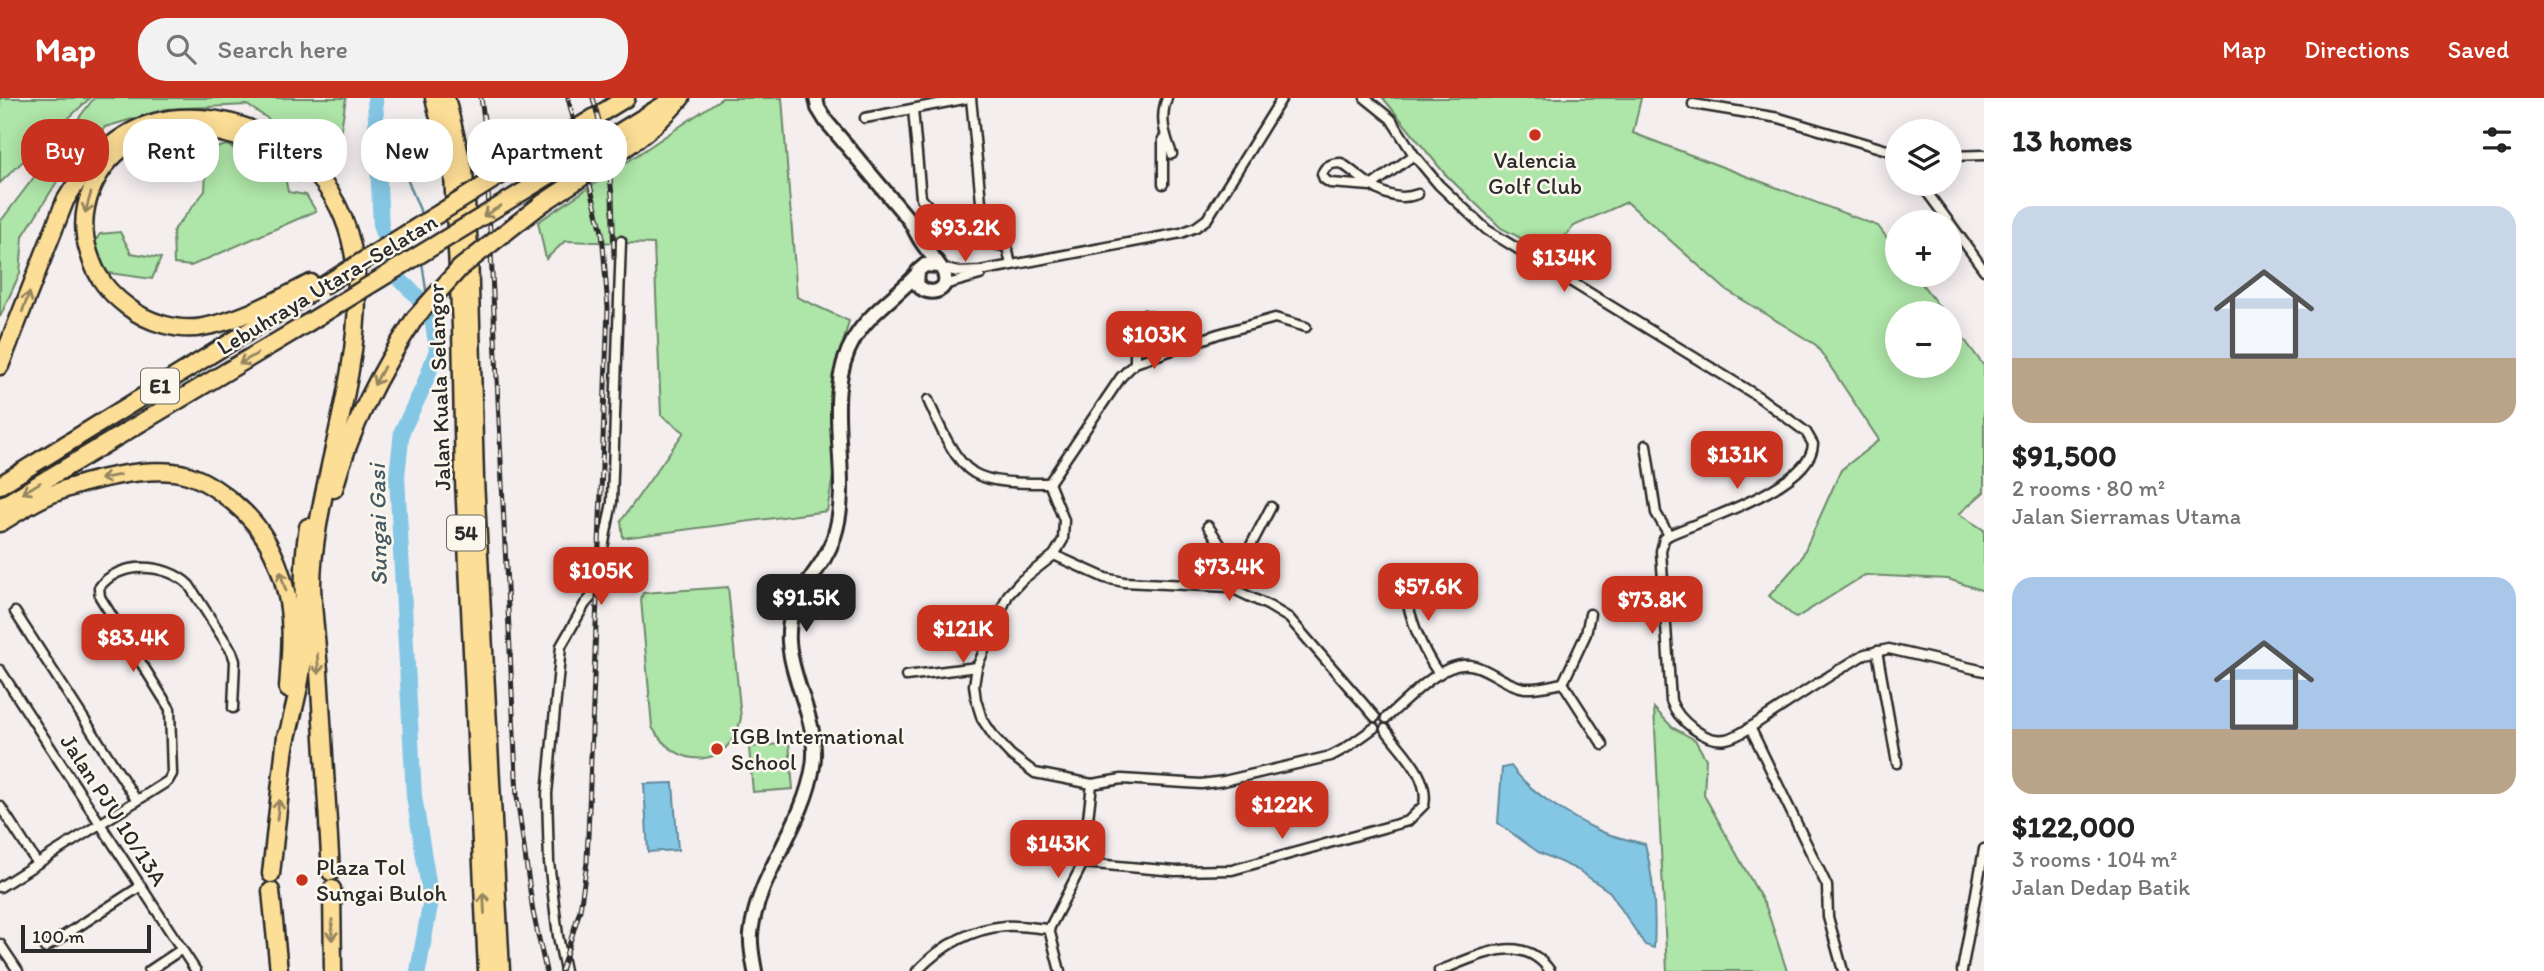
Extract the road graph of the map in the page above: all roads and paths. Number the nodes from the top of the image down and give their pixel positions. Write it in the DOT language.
graph roads {
  1 [pos="434,98"];
  2 [pos="446,98"];
  3 [pos="626,98"];
  4 [pos="675,98"];
  5 [pos="681,98"];
  6 [pos="816,98"];
  7 [pos="970,98"];
  8 [pos="1167,98"];
  9 [pos="1282,98"];
  10 [pos="1365,98"];
  11 [pos="1693,104"];
  12 [pos="913,109"];
  13 [pos="865,118"];
  14 [pos="1163,132"];
  15 [pos="1885,149"];
  16 [pos="1172,154"];
  17 [pos="1414,155"];
  18 [pos="1984,155"];
  19 [pos="1962,156"];
  20 [pos="1163,184"];
  21 [pos="1371,186"];
  22 [pos="1418,194"];
  23 [pos="984,233"];
  24 [pos="1962,240"];
  25 [pos="621,241"];
  26 [pos="920,241"];
  27 [pos="1011,265"];
  28 [pos="939,267"];
  29 [pos="996,268"];
  30 [pos="1984,270"];
  31 [pos="919,271"];
  32 [pos="316,285"];
  33 [pos="944,285"];
  34 [pos="923,291"];
  35 [pos="892,300"];
  36 [pos="1306,327"];
  37 [pos="1160,354"];
  38 [pos="1135,363"];
  39 [pos="0,366"];
  40 [pos="928,400"];
  41 [pos="1646,445"];
  42 [pos="1049,484"];
  43 [pos="0,485"];
  44 [pos="1270,506"];
  45 [pos="0,507"];
  46 [pos="0,523"];
  47 [pos="1208,526"];
  48 [pos="1669,535"];
  49 [pos="1054,555"];
  50 [pos="1240,566"];
  51 [pos="1401,580"];
  52 [pos="1229,587"];
  53 [pos="15,612"];
  54 [pos="1590,614"];
  55 [pos="316,636"];
  56 [pos="1877,651"];
  57 [pos="977,667"];
  58 [pos="0,670"];
  59 [pos="1984,671"];
  60 [pos="1439,674"];
  61 [pos="906,676"];
  62 [pos="1563,683"];
  63 [pos="233,708"];
  64 [pos="1375,717"];
  65 [pos="1386,718"];
  66 [pos="1750,727"];
  67 [pos="1374,728"];
  68 [pos="1385,729"];
  69 [pos="1603,745"];
  70 [pos="285,747"];
  71 [pos="1897,764"];
  72 [pos="1092,784"];
  73 [pos="137,801"];
  74 [pos="0,806"];
  75 [pos="99,823"];
  76 [pos="1984,849"];
  77 [pos="37,863"];
  78 [pos="1083,863"];
  79 [pos="331,872"];
  80 [pos="271,874"];
  81 [pos="141,886"];
  82 [pos="0,887"];
  83 [pos="332,889"];
  84 [pos="271,891"];
  85 [pos="1049,929"];
  86 [pos="0,944"];
  87 [pos="499,946"];
  88 [pos="45,948"];
  89 [pos="182,949"];
  90 [pos="18,971"];
  91 [pos="149,971"];
  92 [pos="196,971"];
  93 [pos="279,971"];
  94 [pos="333,971"];
  95 [pos="488,971"];
  96 [pos="501,971"];
  97 [pos="514,971"];
  98 [pos="565,971"];
  99 [pos="755,971"];
  100 [pos="918,971"];
  101 [pos="1060,971"];
  102 [pos="1439,971"];
  103 [pos="1550,971"];
  104 [pos="1843,971"];
  105 [pos="1962,971"];
  95 -- 1 [label="highway, Jalan Kuala Selangor / 54, one-way"];
  2 -- 87 [label="highway, Jalan Kuala Selangor / 54"];
  3 -- 32 [label="highway, Lebuhraya Utara–Selatan / E1, bridge"];
  4 -- 45 [label="highway, Lebuhraya Utara–Selatan / E1, one-way, bridge"];
  5 -- 55 [label="highway, one-way, bridge"];
  6 -- 26 [label="street"];
  7 -- 12 [label="street"];
  7 -- 23 [label="street"];
  8 -- 14 [label="street"];
  9 -- 27 [label="street"];
  10 -- 17 [label="street"];
  11 -- 15 [label="street"];
  12 -- 13 [label="street"];
  12 -- 23 [label="street"];
  14 -- 16 [label="street"];
  14 -- 20 [label="street"];
  17 -- 21 [label="street"];
  17 -- 48 [label="street"];
  18 -- 19 [label="street"];
  21 -- 21 [label="street"];
  21 -- 22 [label="street"];
  23 -- 27 [label="street"];
  24 -- 30 [label="street"];
  25 -- 98 [label="street"];
  26 -- 28 [label="street"];
  26 -- 31 [label="street"];
  27 -- 29 [label="street"];
  28 -- 29 [label="street"];
  28 -- 31 [label="street"];
  28 -- 33 [label="street"];
  29 -- 33 [label="street"];
  31 -- 34 [label="street"];
  31 -- 35 [label="street"];
  32 -- 43 [label="highway, Lebuhraya Utara–Selatan / E1"];
  70 -- 32 [label="highway, one-way"];
  33 -- 34 [label="street"];
  34 -- 35 [label="street"];
  35 -- 99 [label="street"];
  36 -- 37 [label="street"];
  37 -- 38 [label="street"];
  37 -- 38 [label="street"];
  38 -- 42 [label="street"];
  39 -- 55 [label="highway, one-way"];
  40 -- 42 [label="street"];
  41 -- 48 [label="street"];
  42 -- 49 [label="street"];
  44 -- 50 [label="street"];
  70 -- 46 [label="highway, one-way"];
  47 -- 50 [label="street"];
  48 -- 66 [label="street"];
  49 -- 52 [label="street"];
  49 -- 57 [label="street"];
  50 -- 52 [label="street"];
  51 -- 60 [label="street"];
  52 -- 64 [label="street"];
  53 -- 73 [label="street"];
  54 -- 62 [label="street"];
  55 -- 79 [label="highway, one-way"];
  56 -- 59 [label="street"];
  56 -- 66 [label="street"];
  56 -- 71 [label="street"];
  57 -- 61 [label="street"];
  57 -- 72 [label="street"];
  58 -- 75 [label="street, Jalan PJU 10/13A"];
  60 -- 62 [label="street"];
  60 -- 65 [label="street"];
  62 -- 69 [label="street"];
  63 -- 73 [label="street"];
  64 -- 65 [label="street"];
  64 -- 67 [label="street"];
  65 -- 68 [label="street"];
  66 -- 104 [label="street"];
  67 -- 68 [label="street"];
  67 -- 72 [label="street"];
  68 -- 78 [label="street"];
  80 -- 70 [label="highway, one-way"];
  72 -- 78 [label="street"];
  73 -- 75 [label="street"];
  74 -- 77 [label="street"];
  75 -- 77 [label="street"];
  75 -- 81 [label="street, Jalan PJU 10/13A"];
  76 -- 105 [label="street"];
  77 -- 82 [label="street"];
  78 -- 85 [label="street"];
  81 -- 88 [label="street"];
  81 -- 89 [label="street, Jalan PJU 10/13A"];
  83 -- 94 [label="highway, one-way"];
  84 -- 93 [label="highway"];
  85 -- 100 [label="street"];
  85 -- 101 [label="street"];
  86 -- 90 [label="street"];
  87 -- 96 [label="highway, Jalan Kuala Selangor / 54"];
  87 -- 97 [label="highway"];
  89 -- 91 [label="street"];
  89 -- 92 [label="street, Jalan PJU 10/13A"];
  102 -- 103 [label="street"];
}
